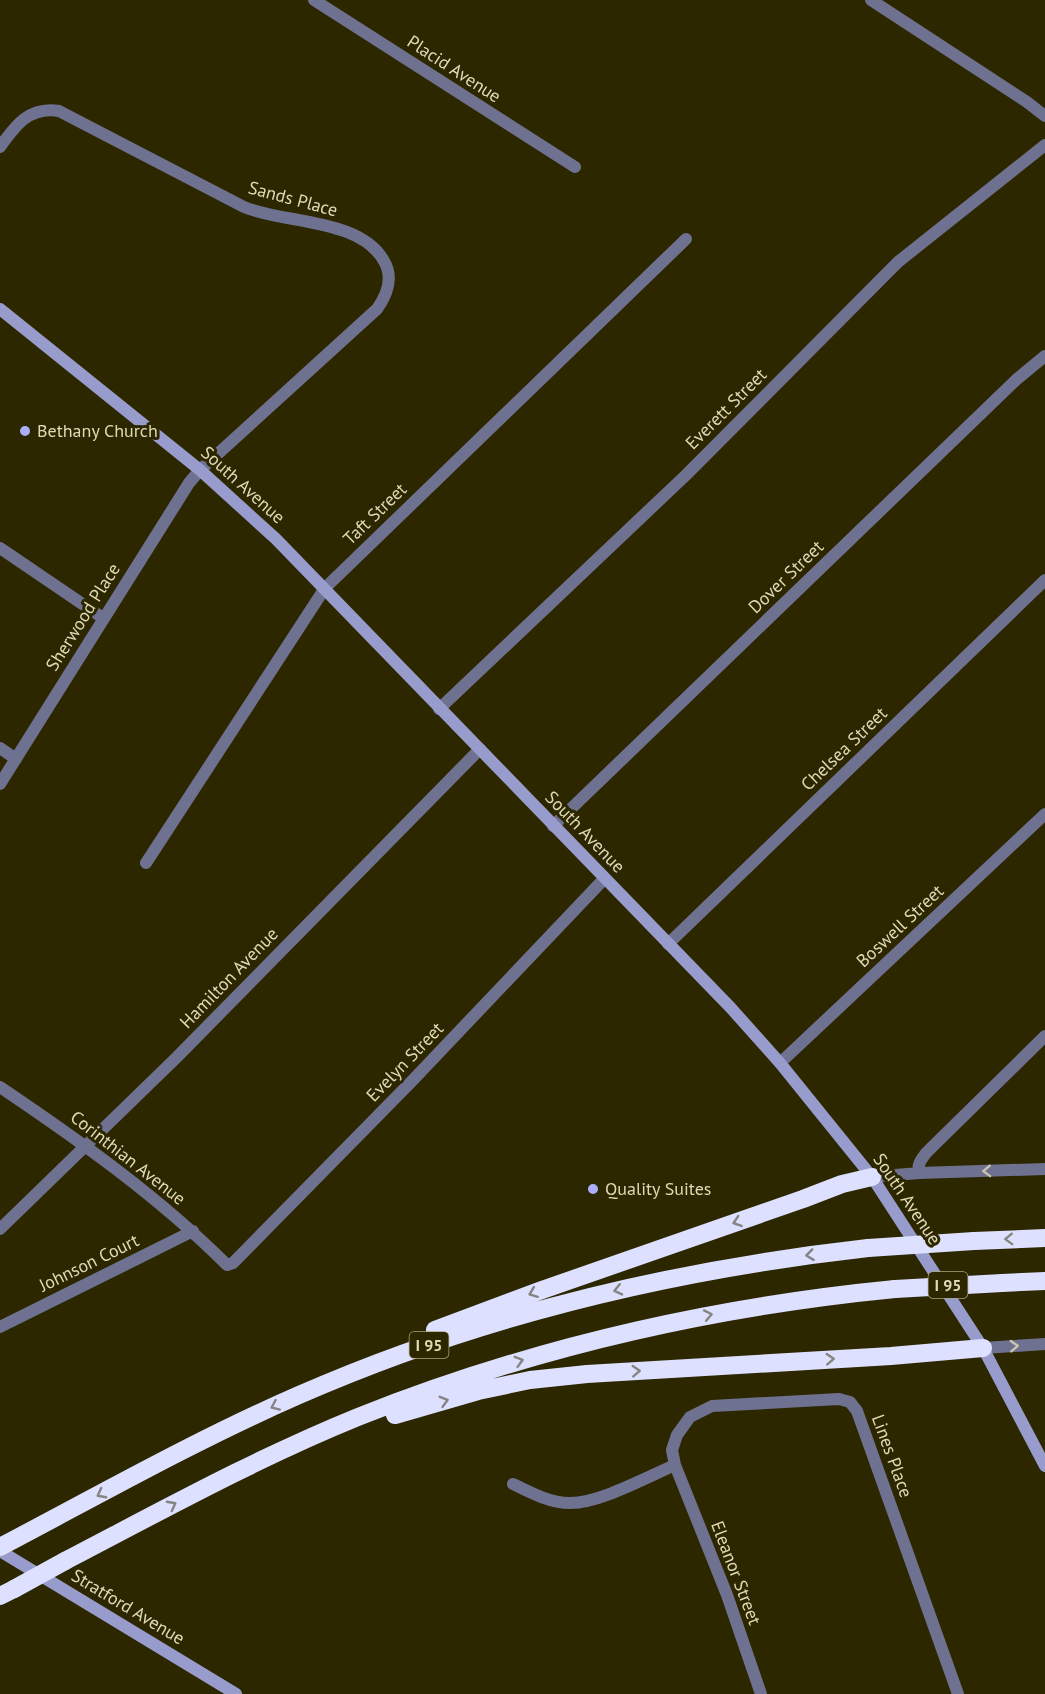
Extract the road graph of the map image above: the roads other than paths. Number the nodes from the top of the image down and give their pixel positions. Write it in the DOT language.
graph roads {
  1 [pos="314,0"];
  2 [pos="871,0"];
  3 [pos="1045,116"];
  4 [pos="1045,145"];
  5 [pos="0,147"];
  6 [pos="575,167"];
  7 [pos="686,238"];
  8 [pos="0,309"];
  9 [pos="1045,356"];
  10 [pos="200,470"];
  11 [pos="0,548"];
  12 [pos="1045,580"];
  13 [pos="325,588"];
  14 [pos="103,618"];
  15 [pos="440,709"];
  16 [pos="0,748"];
  17 [pos="480,749"];
  18 [pos="16,759"];
  19 [pos="0,784"];
  20 [pos="1045,814"];
  21 [pos="554,826"];
  22 [pos="146,862"];
  23 [pos="604,879"];
  24 [pos="668,944"];
  25 [pos="1045,1035"];
  26 [pos="780,1063"];
  27 [pos="0,1087"];
  28 [pos="87,1146"];
  29 [pos="1045,1169"];
  30 [pos="919,1173"];
  31 [pos="872,1177"];
  32 [pos="0,1229"];
  33 [pos="193,1231"];
  34 [pos="1045,1238"];
  35 [pos="227,1265"];
  36 [pos="1045,1281"];
  37 [pos="0,1327"];
  38 [pos="1045,1344"];
  39 [pos="983,1348"];
  40 [pos="300,1395"];
  41 [pos="306,1439"];
  42 [pos="675,1465"];
  43 [pos="1045,1466"];
  44 [pos="513,1484"];
  45 [pos="0,1549"];
  46 [pos="7,1592"];
  47 [pos="236,1694"];
  48 [pos="761,1694"];
  49 [pos="958,1694"];
  1 -- 6 [label="street, Placid Avenue"];
  2 -- 3 [label="street"];
  4 -- 15 [label="street, Everett Street"];
  5 -- 10 [label="street, Sands Place"];
  7 -- 13 [label="street, Taft Street"];
  8 -- 10 [label="main road, South Avenue"];
  9 -- 21 [label="street, Dover Street"];
  10 -- 13 [label="main road, South Avenue"];
  10 -- 14 [label="street, Sherwood Place"];
  11 -- 14 [label="street"];
  12 -- 24 [label="street, Chelsea Street"];
  13 -- 15 [label="main road, South Avenue"];
  13 -- 22 [label="street, Taft Street"];
  14 -- 18 [label="street, Sherwood Place"];
  15 -- 17 [label="main road, South Avenue"];
  16 -- 18 [label="street"];
  17 -- 21 [label="main road, South Avenue"];
  17 -- 28 [label="street, Hamilton Avenue"];
  18 -- 19 [label="street, Sherwood Place"];
  20 -- 26 [label="street, Boswell Street"];
  21 -- 23 [label="main road, South Avenue"];
  23 -- 24 [label="main road, South Avenue"];
  23 -- 35 [label="street, Evelyn Street"];
  24 -- 26 [label="main road, South Avenue"];
  25 -- 30 [label="street"];
  26 -- 31 [label="main road, South Avenue"];
  27 -- 28 [label="street, Corinthian Avenue"];
  28 -- 32 [label="street, Hamilton Avenue"];
  28 -- 33 [label="street, Corinthian Avenue"];
  29 -- 30 [label="street, one-way"];
  30 -- 31 [label="street"];
  31 -- 39 [label="main road, South Avenue"];
  31 -- 40 [label="highway, one-way"];
  33 -- 35 [label="street, Corinthian Avenue"];
  33 -- 37 [label="street, Johnson Court"];
  34 -- 40 [label="highway, I 95, one-way, bridge"];
  41 -- 36 [label="highway, I 95, one-way, bridge"];
  39 -- 38 [label="street, one-way"];
  41 -- 39 [label="highway, one-way"];
  39 -- 43 [label="main road, South Avenue"];
  40 -- 45 [label="highway, I 95, one-way"];
  46 -- 41 [label="highway, I 95, one-way, bridge"];
  42 -- 44 [label="street"];
  42 -- 48 [label="street, Eleanor Street"];
  42 -- 49 [label="street, Lines Place"];
  45 -- 47 [label="main road, Stratford Avenue"];
}
